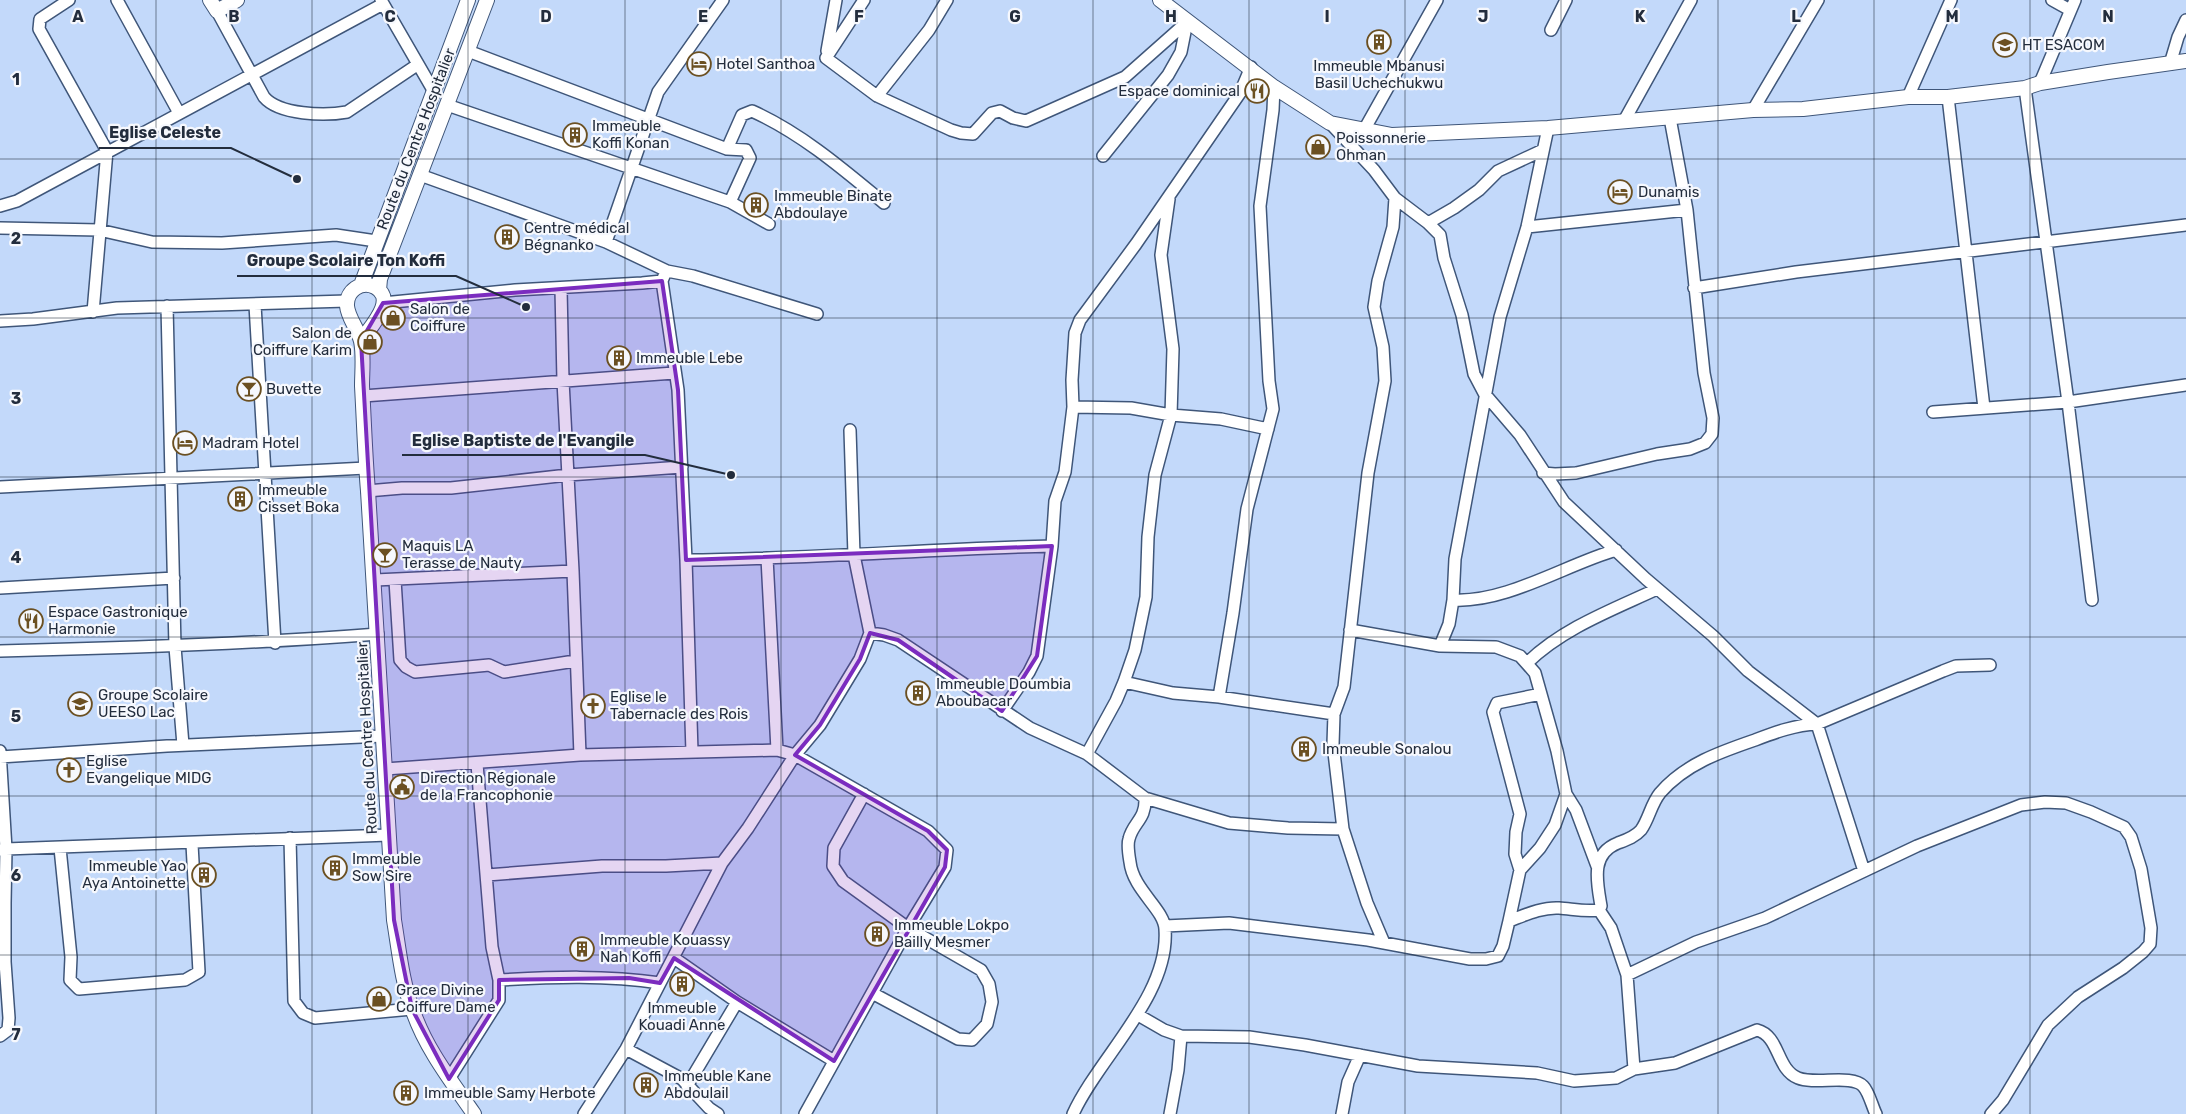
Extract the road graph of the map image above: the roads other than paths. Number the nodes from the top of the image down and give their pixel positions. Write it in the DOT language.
graph roads {
  1 [pos="68,0"];
  2 [pos="117,0"];
  3 [pos="237,0"];
  4 [pos="468,0"];
  5 [pos="487,0"];
  6 [pos="723,0"];
  7 [pos="836,0"];
  8 [pos="864,0"];
  9 [pos="947,0"];
  10 [pos="1160,0"];
  11 [pos="1437,0"];
  12 [pos="1566,0"];
  13 [pos="1691,0"];
  14 [pos="1818,0"];
  15 [pos="1951,0"];
  16 [pos="2052,0"];
  17 [pos="382,2"];
  18 [pos="214,5"];
  19 [pos="2073,5"];
  20 [pos="2186,20"];
  21 [pos="1187,22"];
  22 [pos="1551,30"];
  23 [pos="468,51"];
  24 [pos="826,58"];
  25 [pos="2186,61"];
  26 [pos="2170,64"];
  27 [pos="417,65"];
  28 [pos="1251,67"];
  29 [pos="253,74"];
  30 [pos="2040,83"];
  31 [pos="1274,86"];
  32 [pos="2025,88"];
  33 [pos="433,90"];
  34 [pos="877,96"];
  35 [pos="1908,97"];
  36 [pos="1948,97"];
  37 [pos="447,105"];
  38 [pos="1753,110"];
  39 [pos="179,113"];
  40 [pos="1670,118"];
  41 [pos="647,120"];
  42 [pos="1624,120"];
  43 [pos="1330,123"];
  44 [pos="1548,128"];
  45 [pos="1364,130"];
  46 [pos="727,149"];
  47 [pos="1543,150"];
  48 [pos="107,151"];
  49 [pos="1103,156"];
  50 [pos="633,169"];
  51 [pos="420,175"];
  52 [pos="1170,195"];
  53 [pos="1395,198"];
  54 [pos="730,202"];
  55 [pos="884,203"];
  56 [pos="0,206"];
  57 [pos="1687,210"];
  58 [pos="1428,223"];
  59 [pos="769,224"];
  60 [pos="2186,225"];
  61 [pos="1527,227"];
  62 [pos="0,228"];
  63 [pos="99,230"];
  64 [pos="376,241"];
  65 [pos="606,242"];
  66 [pos="2046,242"];
  67 [pos="1964,251"];
  68 [pos="664,276"];
  69 [pos="361,285"];
  70 [pos="1694,288"];
  71 [pos="561,289"];
  72 [pos="381,297"];
  73 [pos="347,301"];
  74 [pos="255,305"];
  75 [pos="167,306"];
  76 [pos="92,312"];
  77 [pos="817,314"];
  78 [pos="352,318"];
  79 [pos="0,321"];
  80 [pos="373,322"];
  81 [pos="361,341"];
  82 [pos="674,373"];
  83 [pos="562,382"];
  84 [pos="2186,386"];
  85 [pos="1484,393"];
  86 [pos="363,396"];
  87 [pos="2068,402"];
  88 [pos="1073,406"];
  89 [pos="1984,408"];
  90 [pos="1932,412"];
  91 [pos="1171,415"];
  92 [pos="1268,429"];
  93 [pos="850,430"];
  94 [pos="682,467"];
  95 [pos="366,468"];
  96 [pos="1543,472"];
  97 [pos="265,474"];
  98 [pos="568,475"];
  99 [pos="171,477"];
  100 [pos="0,486"];
  101 [pos="368,490"];
  102 [pos="1052,546"];
  103 [pos="1616,550"];
  104 [pos="854,555"];
  105 [pos="767,558"];
  106 [pos="686,560"];
  107 [pos="574,571"];
  108 [pos="174,578"];
  109 [pos="375,580"];
  110 [pos="394,580"];
  111 [pos="0,588"];
  112 [pos="1657,589"];
  113 [pos="1453,600"];
  114 [pos="2092,600"];
  115 [pos="1350,630"];
  116 [pos="870,633"];
  117 [pos="378,634"];
  118 [pos="275,642"];
  119 [pos="1440,646"];
  120 [pos="175,647"];
  121 [pos="0,651"];
  122 [pos="575,661"];
  123 [pos="1527,664"];
  124 [pos="1990,664"];
  125 [pos="1124,682"];
  126 [pos="1541,694"];
  127 [pos="1220,697"];
  128 [pos="1002,711"];
  129 [pos="1334,714"];
  130 [pos="1817,724"];
  131 [pos="383,736"];
  132 [pos="184,745"];
  133 [pos="777,750"];
  134 [pos="0,751"];
  135 [pos="692,752"];
  136 [pos="1087,754"];
  137 [pos="580,755"];
  138 [pos="795,755"];
  139 [pos="0,757"];
  140 [pos="477,764"];
  141 [pos="385,769"];
  142 [pos="864,794"];
  143 [pos="1566,794"];
  144 [pos="1145,798"];
  145 [pos="1343,828"];
  146 [pos="389,835"];
  147 [pos="290,838"];
  148 [pos="192,844"];
  149 [pos="60,848"];
  150 [pos="3,850"];
  151 [pos="722,863"];
  152 [pos="1597,866"];
  153 [pos="1520,870"];
  154 [pos="1864,871"];
  155 [pos="487,875"];
  156 [pos="1598,910"];
  157 [pos="1509,921"];
  158 [pos="1165,926"];
  159 [pos="908,928"];
  160 [pos="1384,944"];
  161 [pos="674,958"];
  162 [pos="1627,976"];
  163 [pos="499,980"];
  164 [pos="660,982"];
  165 [pos="872,992"];
  166 [pos="737,1002"];
  167 [pos="412,1009"];
  168 [pos="1138,1015"];
  169 [pos="0,1036"];
  170 [pos="1181,1036"];
  171 [pos="626,1049"];
  172 [pos="1360,1056"];
  173 [pos="834,1061"];
  174 [pos="1634,1069"];
  175 [pos="449,1079"];
  176 [pos="687,1086"];
  177 [pos="474,1114"];
  178 [pos="584,1114"];
  179 [pos="718,1114"];
  180 [pos="805,1114"];
  181 [pos="1074,1114"];
  182 [pos="1170,1114"];
  183 [pos="1342,1114"];
  184 [pos="1876,1114"];
  185 [pos="1991,1114"];
  1 -- 48 [label="street"];
  2 -- 39 [label="street"];
  3 -- 18 [label="street"];
  4 -- 33 [label="street, Route du Centre Hospitalier"];
  5 -- 23 [label="street, Route du Centre Hospitalier"];
  6 -- 41 [label="street"];
  7 -- 24 [label="street"];
  8 -- 24 [label="street"];
  9 -- 34 [label="street"];
  10 -- 21 [label="street"];
  11 -- 45 [label="street"];
  12 -- 22 [label="street"];
  13 -- 42 [label="street"];
  14 -- 38 [label="street"];
  15 -- 35 [label="street"];
  16 -- 19 [label="street"];
  17 -- 27 [label="street"];
  17 -- 29 [label="street"];
  18 -- 29 [label="street"];
  19 -- 30 [label="street"];
  20 -- 26 [label="street"];
  21 -- 28 [label="street"];
  21 -- 34 [label="street"];
  21 -- 49 [label="street"];
  23 -- 37 [label="street, Route du Centre Hospitalier"];
  23 -- 41 [label="street"];
  24 -- 34 [label="street"];
  25 -- 26 [label="street"];
  26 -- 30 [label="street"];
  27 -- 29 [label="street"];
  27 -- 33 [label="street"];
  28 -- 31 [label="street"];
  28 -- 52 [label="street"];
  29 -- 39 [label="street"];
  30 -- 32 [label="street"];
  31 -- 43 [label="street"];
  31 -- 92 [label="street"];
  32 -- 36 [label="street"];
  32 -- 66 [label="street"];
  33 -- 64 [label="street, Route du Centre Hospitalier"];
  35 -- 36 [label="street"];
  35 -- 38 [label="street"];
  36 -- 67 [label="street"];
  37 -- 50 [label="street"];
  37 -- 51 [label="street, Route du Centre Hospitalier"];
  38 -- 40 [label="street"];
  39 -- 48 [label="street"];
  40 -- 42 [label="street"];
  40 -- 57 [label="street"];
  41 -- 46 [label="street"];
  41 -- 50 [label="street"];
  42 -- 44 [label="street"];
  43 -- 45 [label="street"];
  43 -- 53 [label="street"];
  44 -- 45 [label="street"];
  44 -- 47 [label="street"];
  46 -- 54 [label="street"];
  46 -- 55 [label="street"];
  47 -- 58 [label="street"];
  47 -- 61 [label="street"];
  48 -- 56 [label="street"];
  48 -- 63 [label="street"];
  50 -- 54 [label="street"];
  50 -- 65 [label="street"];
  51 -- 65 [label="street"];
  51 -- 72 [label="street, Route du Centre Hospitalier"];
  52 -- 88 [label="street"];
  52 -- 91 [label="street"];
  53 -- 58 [label="street"];
  53 -- 115 [label="street"];
  54 -- 59 [label="street"];
  57 -- 61 [label="street"];
  57 -- 70 [label="street"];
  58 -- 85 [label="street"];
  60 -- 66 [label="street"];
  61 -- 85 [label="street"];
  62 -- 63 [label="street"];
  63 -- 64 [label="street"];
  63 -- 76 [label="street"];
  64 -- 69 [label="street, Route du Centre Hospitalier"];
  65 -- 68 [label="street"];
  66 -- 67 [label="street"];
  66 -- 87 [label="street"];
  67 -- 70 [label="street"];
  67 -- 89 [label="street"];
  68 -- 71 [label="street"];
  68 -- 77 [label="street"];
  68 -- 82 [label="street"];
  69 -- 72 [label="street"];
  69 -- 73 [label="street"];
  70 -- 96 [label="street"];
  71 -- 72 [label="street"];
  71 -- 83 [label="street"];
  72 -- 80 [label="street"];
  73 -- 74 [label="street"];
  73 -- 78 [label="street"];
  74 -- 75 [label="street"];
  74 -- 97 [label="street"];
  75 -- 76 [label="street"];
  75 -- 99 [label="street"];
  76 -- 79 [label="street"];
  78 -- 80 [label="street"];
  78 -- 81 [label="street, Route du Centre Hospitalier"];
  80 -- 81 [label="street"];
  81 -- 86 [label="street, Route du Centre Hospitalier"];
  82 -- 83 [label="street"];
  82 -- 94 [label="street"];
  83 -- 86 [label="street"];
  83 -- 98 [label="street"];
  84 -- 87 [label="street"];
  85 -- 96 [label="street"];
  85 -- 113 [label="street"];
  86 -- 95 [label="street, Route du Centre Hospitalier"];
  87 -- 89 [label="street"];
  87 -- 114 [label="street"];
  88 -- 91 [label="street"];
  88 -- 102 [label="street"];
  89 -- 90 [label="street"];
  91 -- 92 [label="street"];
  91 -- 125 [label="street"];
  92 -- 127 [label="street"];
  93 -- 104 [label="street"];
  94 -- 98 [label="street"];
  94 -- 106 [label="street"];
  95 -- 97 [label="street"];
  95 -- 101 [label="street, Route du Centre Hospitalier"];
  96 -- 103 [label="street"];
  97 -- 99 [label="street"];
  97 -- 118 [label="street"];
  98 -- 101 [label="street"];
  98 -- 107 [label="street"];
  99 -- 100 [label="street"];
  99 -- 108 [label="street"];
  101 -- 109 [label="street, Route du Centre Hospitalier"];
  102 -- 104 [label="street"];
  102 -- 128 [label="street"];
  103 -- 112 [label="street"];
  103 -- 113 [label="street"];
  104 -- 105 [label="street"];
  104 -- 116 [label="street"];
  105 -- 106 [label="street"];
  105 -- 133 [label="street"];
  106 -- 135 [label="street"];
  107 -- 110 [label="street"];
  107 -- 122 [label="street"];
  108 -- 111 [label="street"];
  108 -- 120 [label="street"];
  109 -- 110 [label="street"];
  109 -- 117 [label="street, Route du Centre Hospitalier"];
  110 -- 122 [label="street"];
  112 -- 123 [label="street"];
  112 -- 130 [label="street"];
  113 -- 119 [label="street"];
  115 -- 119 [label="street"];
  115 -- 129 [label="street"];
  116 -- 128 [label="street"];
  116 -- 138 [label="street"];
  117 -- 118 [label="street"];
  117 -- 131 [label="street, Route du Centre Hospitalier"];
  118 -- 120 [label="street"];
  119 -- 123 [label="street"];
  120 -- 121 [label="street"];
  120 -- 132 [label="street"];
  122 -- 137 [label="street"];
  123 -- 126 [label="street"];
  124 -- 130 [label="street"];
  125 -- 127 [label="street"];
  125 -- 136 [label="street"];
  126 -- 143 [label="street"];
  126 -- 153 [label="street"];
  127 -- 129 [label="street"];
  128 -- 136 [label="street"];
  129 -- 145 [label="street"];
  130 -- 152 [label="street"];
  130 -- 154 [label="street"];
  131 -- 132 [label="street"];
  131 -- 141 [label="street, Route du Centre Hospitalier"];
  132 -- 139 [label="street"];
  133 -- 135 [label="street"];
  133 -- 138 [label="street"];
  134 -- 139 [label="street"];
  135 -- 137 [label="street"];
  136 -- 144 [label="street"];
  137 -- 140 [label="street"];
  138 -- 142 [label="street"];
  138 -- 151 [label="street"];
  139 -- 150 [label="street"];
  140 -- 141 [label="street"];
  140 -- 155 [label="street"];
  141 -- 146 [label="street, Route du Centre Hospitalier"];
  142 -- 159 [label="street"];
  142 -- 159 [label="street"];
  143 -- 152 [label="street"];
  143 -- 153 [label="street"];
  144 -- 145 [label="street"];
  144 -- 158 [label="street"];
  145 -- 160 [label="street"];
  146 -- 147 [label="street"];
  146 -- 167 [label="street, Route du Centre Hospitalier"];
  147 -- 148 [label="street"];
  147 -- 167 [label="street"];
  148 -- 149 [label="street"];
  148 -- 149 [label="street"];
  149 -- 150 [label="street"];
  150 -- 169 [label="street"];
  151 -- 155 [label="street"];
  151 -- 161 [label="street"];
  152 -- 156 [label="street"];
  153 -- 157 [label="street"];
  154 -- 162 [label="street"];
  154 -- 185 [label="street"];
  155 -- 163 [label="street"];
  156 -- 157 [label="street"];
  156 -- 162 [label="street"];
  157 -- 160 [label="street"];
  158 -- 160 [label="street"];
  158 -- 168 [label="street"];
  159 -- 165 [label="street"];
  159 -- 165 [label="street"];
  161 -- 164 [label="street"];
  161 -- 166 [label="street"];
  162 -- 174 [label="street"];
  163 -- 164 [label="street"];
  163 -- 175 [label="street"];
  164 -- 171 [label="street"];
  165 -- 173 [label="street"];
  166 -- 173 [label="street"];
  166 -- 176 [label="street"];
  167 -- 175 [label="street, Route du Centre Hospitalier"];
  168 -- 170 [label="street"];
  168 -- 181 [label="street"];
  170 -- 172 [label="street"];
  170 -- 182 [label="street"];
  171 -- 176 [label="street"];
  171 -- 178 [label="street"];
  172 -- 174 [label="street"];
  172 -- 183 [label="street"];
  173 -- 180 [label="street"];
  174 -- 184 [label="street"];
  175 -- 177 [label="street, Route du Centre Hospitalier"];
  176 -- 179 [label="street"];
}
